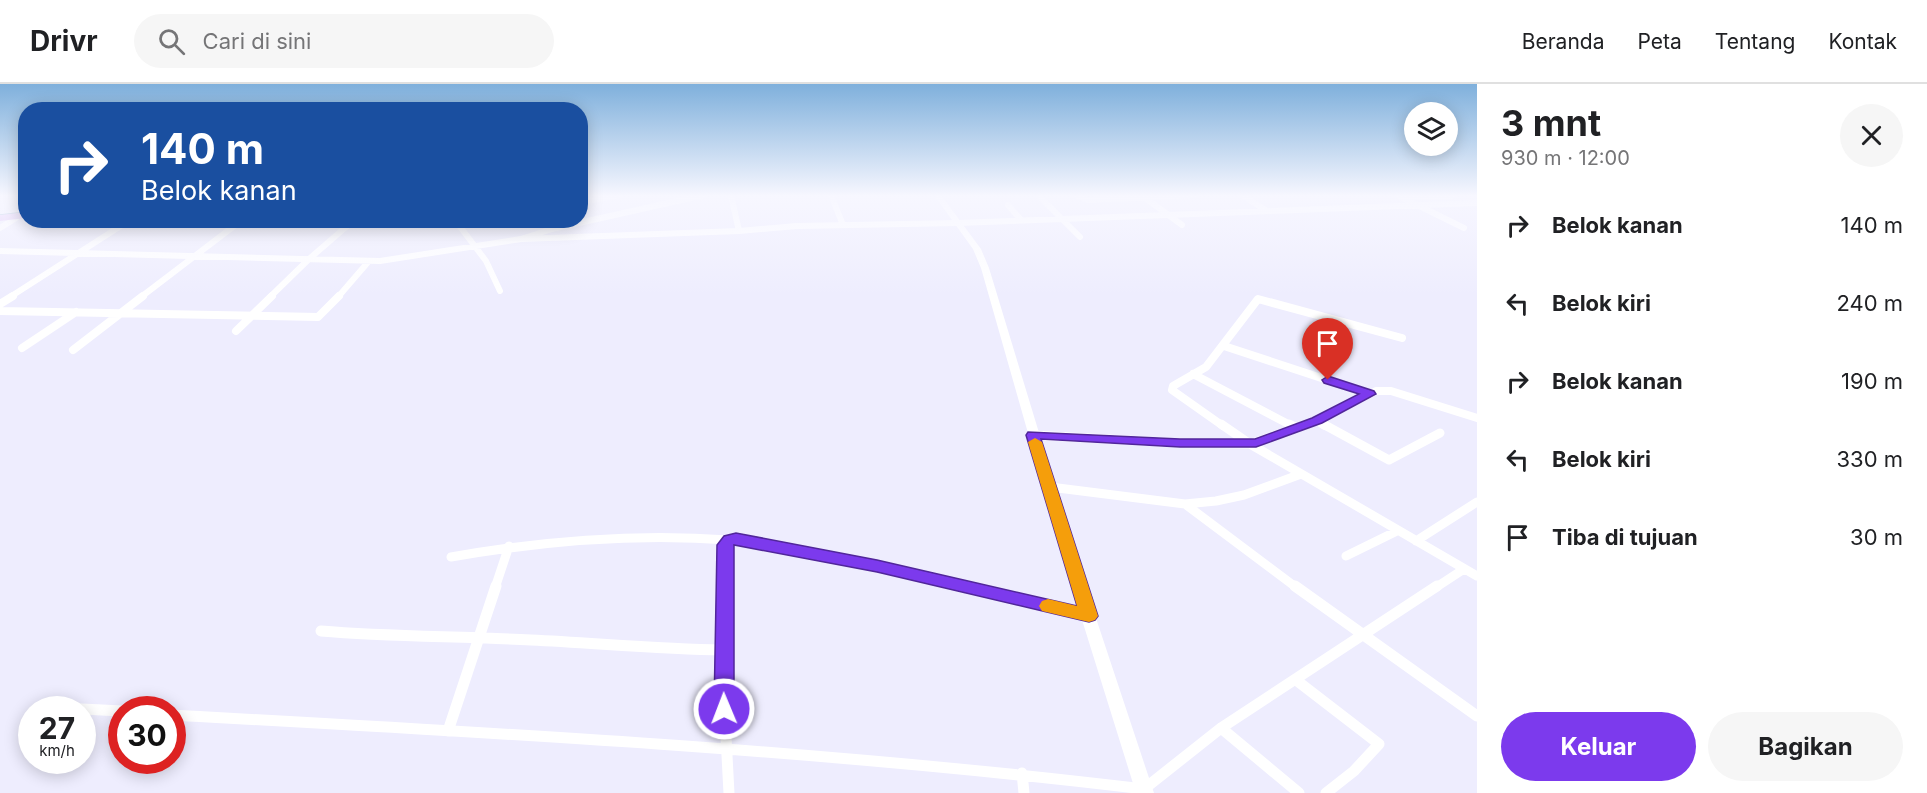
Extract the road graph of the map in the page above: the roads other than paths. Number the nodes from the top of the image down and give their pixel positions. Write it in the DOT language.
graph roads {
  1 [pos="117,228"];
  2 [pos="232,228"];
  3 [pos="345,228"];
  4 [pos="462,228"];
  5 [pos="557,228"];
  6 [pos="789,228"];
  7 [pos="962,228"];
  8 [pos="1071,228"];
  9 [pos="739,231"];
  10 [pos="1080,237"];
  11 [pos="521,239"];
  12 [pos="476,246"];
  13 [pos="0,251"];
  14 [pos="77,254"];
  15 [pos="195,255"];
  16 [pos="309,259"];
  17 [pos="369,261"];
  18 [pos="500,291"];
  19 [pos="0,304"];
  20 [pos="78,311"];
  21 [pos="0,312"];
  22 [pos="123,312"];
  23 [pos="254,314"];
  24 [pos="236,332"];
  25 [pos="1402,338"];
  26 [pos="22,348"];
  27 [pos="1222,348"];
  28 [pos="73,350"];
  29 [pos="1193,374"];
  30 [pos="1370,394"];
  31 [pos="1477,418"];
  32 [pos="1317,421"];
  33 [pos="1297,428"];
  34 [pos="1440,433"];
  35 [pos="1033,435"];
  36 [pos="1250,444"];
  37 [pos="1301,474"];
  38 [pos="1050,487"];
  39 [pos="1477,502"];
  40 [pos="1185,504"];
  41 [pos="1397,531"];
  42 [pos="729,540"];
  43 [pos="1416,541"];
  44 [pos="509,546"];
  45 [pos="451,556"];
  46 [pos="1346,556"];
  47 [pos="1464,568"];
  48 [pos="1477,576"];
  49 [pos="1089,616"];
  50 [pos="321,631"];
  51 [pos="1363,636"];
  52 [pos="481,638"];
  53 [pos="723,650"];
  54 [pos="1296,680"];
  55 [pos="186,716"];
  56 [pos="1477,717"];
  57 [pos="1221,728"];
  58 [pos="448,731"];
  59 [pos="725,748"];
  60 [pos="1022,773"];
  61 [pos="1144,791"];
  62 [pos="729,793"];
  63 [pos="1024,793"];
  64 [pos="1299,793"];
  65 [pos="1326,793"];
  1 -- 14 [label="street"];
  2 -- 15 [label="street"];
  3 -- 16 [label="street"];
  4 -- 12 [label="street"];
  5 -- 11 [label="street"];
  6 -- 9 [label="street"];
  7 -- 35 [label="street"];
  8 -- 10 [label="street"];
  9 -- 11 [label="street"];
  11 -- 12 [label="street"];
  12 -- 17 [label="street"];
  12 -- 18 [label="street"];
  13 -- 14 [label="street"];
  14 -- 15 [label="street"];
  14 -- 19 [label="street"];
  15 -- 16 [label="street"];
  15 -- 22 [label="street"];
  16 -- 17 [label="street"];
  16 -- 23 [label="street"];
  17 -- 23 [label="street"];
  20 -- 21 [label="street"];
  20 -- 22 [label="street"];
  20 -- 26 [label="street"];
  22 -- 23 [label="street"];
  22 -- 28 [label="street"];
  23 -- 24 [label="street"];
  25 -- 27 [label="street"];
  27 -- 29 [label="street"];
  27 -- 30 [label="street"];
  29 -- 33 [label="street"];
  29 -- 36 [label="street"];
  30 -- 31 [label="street"];
  30 -- 32 [label="street"];
  32 -- 33 [label="street"];
  32 -- 34 [label="street"];
  33 -- 36 [label="street"];
  35 -- 36 [label="street"];
  35 -- 38 [label="street"];
  36 -- 37 [label="street"];
  37 -- 40 [label="street"];
  37 -- 41 [label="street"];
  38 -- 40 [label="street"];
  38 -- 49 [label="street"];
  39 -- 43 [label="street"];
  40 -- 51 [label="street"];
  41 -- 43 [label="street"];
  41 -- 46 [label="street"];
  42 -- 44 [label="street"];
  42 -- 49 [label="street"];
  42 -- 53 [label="street"];
  43 -- 47 [label="street"];
  44 -- 45 [label="street"];
  44 -- 52 [label="street"];
  47 -- 48 [label="street"];
  47 -- 51 [label="street"];
  49 -- 61 [label="street"];
  50 -- 52 [label="street"];
  51 -- 54 [label="street"];
  51 -- 56 [label="street"];
  52 -- 53 [label="street"];
  52 -- 58 [label="street"];
  53 -- 59 [label="street"];
  54 -- 57 [label="street"];
  54 -- 65 [label="street"];
  55 -- 58 [label="street"];
  57 -- 61 [label="street"];
  57 -- 64 [label="street"];
  58 -- 59 [label="street"];
  59 -- 60 [label="street"];
  59 -- 62 [label="street"];
  60 -- 61 [label="street"];
  60 -- 63 [label="street"];
}
